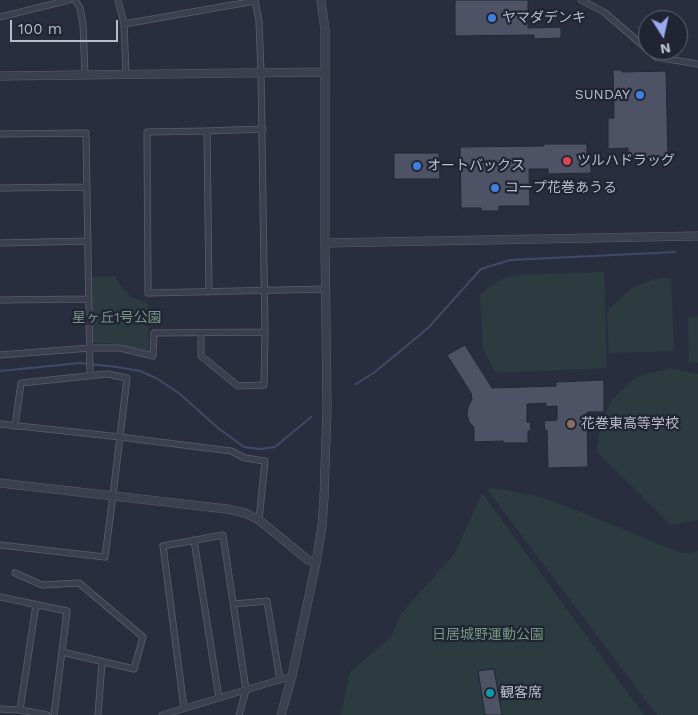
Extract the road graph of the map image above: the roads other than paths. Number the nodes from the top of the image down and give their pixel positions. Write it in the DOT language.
graph roads {
  1 [pos="69,0"];
  2 [pos="75,0"];
  3 [pos="118,0"];
  4 [pos="321,0"];
  5 [pos="582,0"];
  6 [pos="255,1"];
  7 [pos="0,17"];
  8 [pos="124,24"];
  9 [pos="638,41"];
  10 [pos="674,60"];
  11 [pos="698,64"];
  12 [pos="324,72"];
  13 [pos="261,73"];
  14 [pos="126,74"];
  15 [pos="85,75"];
  16 [pos="0,76"];
  17 [pos="263,129"];
  18 [pos="208,131"];
  19 [pos="0,134"];
  20 [pos="87,187"];
  21 [pos="0,188"];
  22 [pos="698,236"];
  23 [pos="88,241"];
  24 [pos="0,243"];
  25 [pos="325,243"];
  26 [pos="326,289"];
  27 [pos="265,291"];
  28 [pos="208,292"];
  29 [pos="89,299"];
  30 [pos="0,300"];
  31 [pos="201,332"];
  32 [pos="265,332"];
  33 [pos="90,348"];
  34 [pos="0,355"];
  35 [pos="90,375"];
  36 [pos="0,424"];
  37 [pos="15,426"];
  38 [pos="120,437"];
  39 [pos="0,483"];
  40 [pos="113,495"];
  41 [pos="259,520"];
  42 [pos="194,540"];
  43 [pos="0,545"];
  44 [pos="316,562"];
  45 [pos="16,573"];
  46 [pos="0,597"];
  47 [pos="234,604"];
  48 [pos="36,605"];
  49 [pos="62,652"];
  50 [pos="102,662"];
  51 [pos="292,676"];
  52 [pos="280,680"];
  53 [pos="246,690"];
  54 [pos="219,698"];
  55 [pos="184,708"];
  56 [pos="0,709"];
  57 [pos="17,712"];
  58 [pos="47,715"];
  59 [pos="54,715"];
  60 [pos="98,715"];
  61 [pos="162,715"];
  62 [pos="239,715"];
  63 [pos="281,715"];
  1 -- 7 [label="street"];
  2 -- 15 [label="street"];
  3 -- 8 [label="street"];
  4 -- 12 [label="street"];
  5 -- 9 [label="street"];
  6 -- 8 [label="street"];
  6 -- 13 [label="street"];
  8 -- 14 [label="street"];
  10 -- 11 [label="street"];
  12 -- 13 [label="street"];
  12 -- 25 [label="street"];
  13 -- 14 [label="street"];
  13 -- 17 [label="street"];
  14 -- 15 [label="street"];
  15 -- 16 [label="street"];
  17 -- 18 [label="street"];
  17 -- 27 [label="street"];
  18 -- 28 [label="street"];
  18 -- 28 [label="street"];
  19 -- 20 [label="street"];
  20 -- 21 [label="street"];
  20 -- 23 [label="street"];
  22 -- 25 [label="street"];
  23 -- 24 [label="street"];
  23 -- 29 [label="street"];
  25 -- 26 [label="street"];
  26 -- 27 [label="street"];
  26 -- 44 [label="street"];
  27 -- 28 [label="street"];
  27 -- 32 [label="street"];
  29 -- 30 [label="street"];
  29 -- 33 [label="street"];
  31 -- 32 [label="street"];
  31 -- 32 [label="street"];
  31 -- 33 [label="street"];
  33 -- 34 [label="street"];
  33 -- 35 [label="street"];
  35 -- 37 [label="street"];
  35 -- 38 [label="street"];
  36 -- 37 [label="street"];
  37 -- 38 [label="street"];
  38 -- 40 [label="street"];
  38 -- 41 [label="street"];
  39 -- 40 [label="street"];
  40 -- 41 [label="street"];
  40 -- 43 [label="street"];
  41 -- 44 [label="street"];
  42 -- 47 [label="street"];
  42 -- 54 [label="street"];
  42 -- 55 [label="street"];
  44 -- 51 [label="street"];
  45 -- 50 [label="street"];
  46 -- 48 [label="street"];
  47 -- 52 [label="street"];
  47 -- 53 [label="street"];
  48 -- 49 [label="street"];
  48 -- 57 [label="street"];
  49 -- 50 [label="street"];
  49 -- 59 [label="street"];
  50 -- 60 [label="street"];
  51 -- 52 [label="street"];
  51 -- 63 [label="street"];
  52 -- 53 [label="street"];
  53 -- 54 [label="street"];
  53 -- 62 [label="street"];
  54 -- 55 [label="street"];
  55 -- 61 [label="street"];
  56 -- 57 [label="street"];
  57 -- 58 [label="street"];
}
